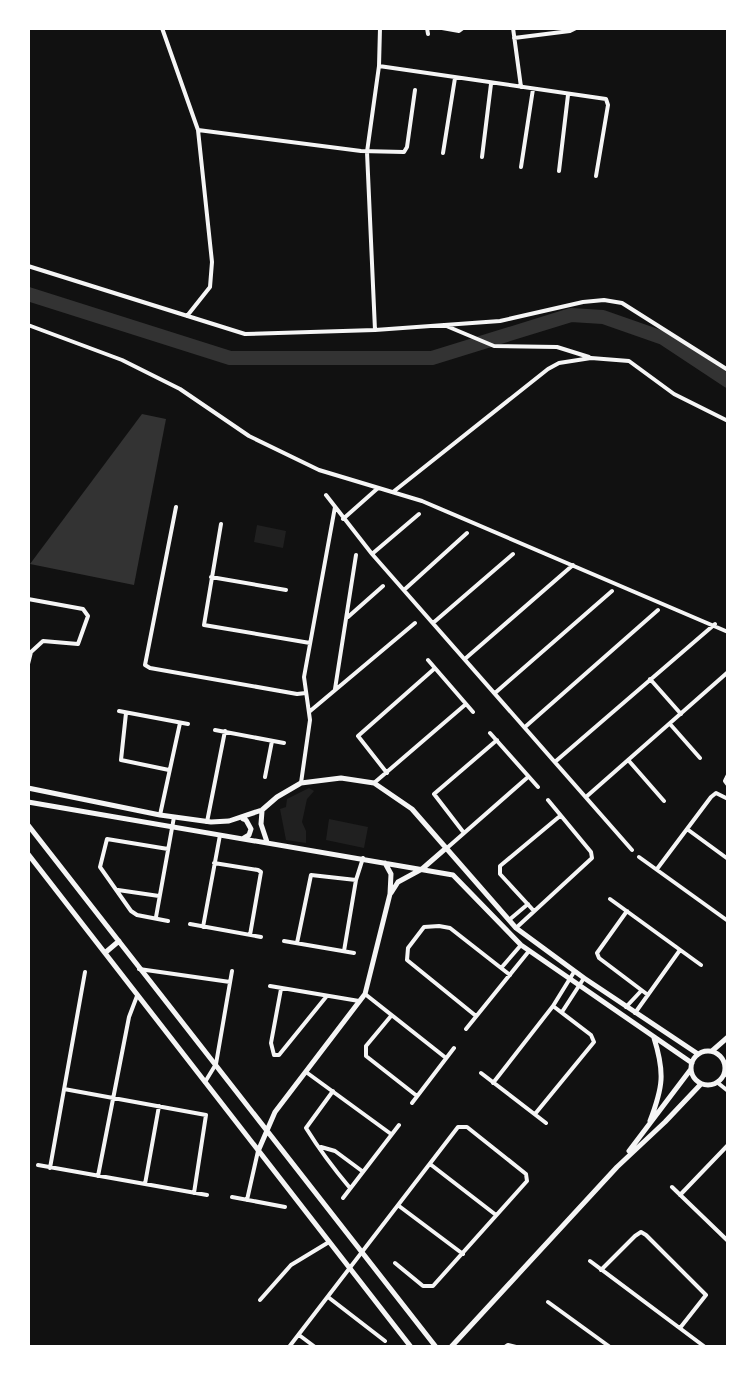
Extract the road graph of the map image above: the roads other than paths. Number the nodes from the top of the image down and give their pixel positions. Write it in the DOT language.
graph roads {
  1 [pos="162,28"];
  2 [pos="380,28"];
  3 [pos="442,28"];
  4 [pos="463,28"];
  5 [pos="513,28"];
  6 [pos="576,28"];
  7 [pos="514,38"];
  8 [pos="379,66"];
  9 [pos="455,78"];
  10 [pos="491,84"];
  11 [pos="521,87"];
  12 [pos="533,89"];
  13 [pos="415,90"];
  14 [pos="568,95"];
  15 [pos="198,130"];
  16 [pos="367,152"];
  17 [pos="443,153"];
  18 [pos="482,157"];
  19 [pos="521,167"];
  20 [pos="559,171"];
  21 [pos="596,176"];
  22 [pos="28,266"];
  23 [pos="187,316"];
  24 [pos="28,325"];
  25 [pos="442,325"];
  26 [pos="375,330"];
  27 [pos="591,358"];
  28 [pos="728,370"];
  29 [pos="728,421"];
  30 [pos="378,488"];
  31 [pos="393,492"];
  32 [pos="326,495"];
  33 [pos="176,507"];
  34 [pos="335,507"];
  35 [pos="419,514"];
  36 [pos="343,519"];
  37 [pos="221,524"];
  38 [pos="467,533"];
  39 [pos="372,554"];
  40 [pos="513,554"];
  41 [pos="356,555"];
  42 [pos="573,565"];
  43 [pos="211,577"];
  44 [pos="383,586"];
  45 [pos="286,590"];
  46 [pos="404,590"];
  47 [pos="612,591"];
  48 [pos="28,599"];
  49 [pos="658,610"];
  50 [pos="346,618"];
  51 [pos="415,623"];
  52 [pos="433,623"];
  53 [pos="715,624"];
  54 [pos="728,632"];
  55 [pos="310,643"];
  56 [pos="465,659"];
  57 [pos="428,660"];
  58 [pos="28,664"];
  59 [pos="434,669"];
  60 [pos="728,672"];
  61 [pos="650,679"];
  62 [pos="334,691"];
  63 [pos="306,693"];
  64 [pos="495,693"];
  65 [pos="466,704"];
  66 [pos="119,711"];
  67 [pos="309,712"];
  68 [pos="473,712"];
  69 [pos="126,713"];
  70 [pos="681,714"];
  71 [pos="180,723"];
  72 [pos="188,724"];
  73 [pos="670,724"];
  74 [pos="525,727"];
  75 [pos="215,730"];
  76 [pos="225,731"];
  77 [pos="490,733"];
  78 [pos="497,740"];
  79 [pos="272,741"];
  80 [pos="284,743"];
  81 [pos="700,758"];
  82 [pos="629,761"];
  83 [pos="556,762"];
  84 [pos="169,770"];
  85 [pos="386,774"];
  86 [pos="728,775"];
  87 [pos="265,777"];
  88 [pos="528,777"];
  89 [pos="301,783"];
  90 [pos="374,783"];
  91 [pos="728,785"];
  92 [pos="538,787"];
  93 [pos="28,788"];
  94 [pos="586,797"];
  95 [pos="728,799"];
  96 [pos="548,800"];
  97 [pos="664,801"];
  98 [pos="28,802"];
  99 [pos="262,810"];
  100 [pos="160,815"];
  101 [pos="560,816"];
  102 [pos="174,817"];
  103 [pos="240,818"];
  104 [pos="207,822"];
  105 [pos="28,825"];
  106 [pos="173,826"];
  107 [pos="687,829"];
  108 [pos="464,833"];
  109 [pos="220,834"];
  110 [pos="243,839"];
  111 [pos="267,842"];
  112 [pos="168,849"];
  113 [pos="445,849"];
  114 [pos="632,850"];
  115 [pos="28,854"];
  116 [pos="639,857"];
  117 [pos="363,858"];
  118 [pos="728,859"];
  119 [pos="214,863"];
  120 [pos="385,863"];
  121 [pos="422,869"];
  122 [pos="657,869"];
  123 [pos="356,880"];
  124 [pos="116,890"];
  125 [pos="390,894"];
  126 [pos="159,896"];
  127 [pos="610,899"];
  128 [pos="527,905"];
  129 [pos="627,911"];
  130 [pos="533,912"];
  131 [pos="156,918"];
  132 [pos="509,920"];
  133 [pos="168,921"];
  134 [pos="728,921"];
  135 [pos="190,924"];
  136 [pos="203,927"];
  137 [pos="516,928"];
  138 [pos="250,935"];
  139 [pos="261,937"];
  140 [pos="119,941"];
  141 [pos="284,941"];
  142 [pos="297,943"];
  143 [pos="521,945"];
  144 [pos="680,950"];
  145 [pos="344,951"];
  146 [pos="529,951"];
  147 [pos="106,952"];
  148 [pos="354,953"];
  149 [pos="701,965"];
  150 [pos="501,968"];
  151 [pos="139,969"];
  152 [pos="232,971"];
  153 [pos="574,971"];
  154 [pos="85,972"];
  155 [pos="510,975"];
  156 [pos="584,978"];
  157 [pos="570,979"];
  158 [pos="230,982"];
  159 [pos="270,986"];
  160 [pos="579,986"];
  161 [pos="281,989"];
  162 [pos="640,992"];
  163 [pos="138,994"];
  164 [pos="365,994"];
  165 [pos="647,996"];
  166 [pos="326,997"];
  167 [pos="361,1002"];
  168 [pos="553,1006"];
  169 [pos="626,1007"];
  170 [pos="562,1012"];
  171 [pos="635,1013"];
  172 [pos="391,1016"];
  173 [pos="476,1016"];
  174 [pos="466,1029"];
  175 [pos="654,1037"];
  176 [pos="728,1037"];
  177 [pos="454,1048"];
  178 [pos="712,1051"];
  179 [pos="728,1053"];
  180 [pos="698,1054"];
  181 [pos="446,1058"];
  182 [pos="723,1059"];
  183 [pos="216,1064"];
  184 [pos="691,1066"];
  185 [pos="306,1072"];
  186 [pos="481,1073"];
  187 [pos="726,1075"];
  188 [pos="205,1082"];
  189 [pos="493,1083"];
  190 [pos="718,1083"];
  191 [pos="701,1084"];
  192 [pos="64,1089"];
  193 [pos="333,1091"];
  194 [pos="728,1091"];
  195 [pos="417,1096"];
  196 [pos="115,1098"];
  197 [pos="412,1103"];
  198 [pos="159,1106"];
  199 [pos="535,1114"];
  200 [pos="546,1123"];
  201 [pos="399,1125"];
  202 [pos="266,1128"];
  203 [pos="647,1129"];
  204 [pos="391,1134"];
  205 [pos="728,1145"];
  206 [pos="321,1147"];
  207 [pos="259,1150"];
  208 [pos="430,1164"];
  209 [pos="38,1165"];
  210 [pos="617,1167"];
  211 [pos="50,1168"];
  212 [pos="362,1171"];
  213 [pos="98,1176"];
  214 [pos="145,1184"];
  215 [pos="672,1187"];
  216 [pos="350,1188"];
  217 [pos="194,1193"];
  218 [pos="207,1195"];
  219 [pos="680,1195"];
  220 [pos="232,1197"];
  221 [pos="343,1198"];
  222 [pos="247,1200"];
  223 [pos="399,1206"];
  224 [pos="285,1207"];
  225 [pos="496,1215"];
  226 [pos="728,1241"];
  227 [pos="329,1242"];
  228 [pos="364,1252"];
  229 [pos="463,1254"];
  230 [pos="590,1261"];
  231 [pos="395,1263"];
  232 [pos="350,1270"];
  233 [pos="601,1270"];
  234 [pos="328,1297"];
  235 [pos="260,1300"];
  236 [pos="548,1302"];
  237 [pos="680,1328"];
  238 [pos="299,1335"];
  239 [pos="385,1341"];
  240 [pos="433,1346"];
  241 [pos="289,1347"];
  242 [pos="315,1347"];
  243 [pos="411,1347"];
  244 [pos="451,1347"];
  245 [pos="505,1347"];
  246 [pos="516,1347"];
  247 [pos="610,1347"];
  248 [pos="705,1347"];
  1 -- 15 [label="street"];
  2 -- 8 [label="street"];
  3 -- 4 [label="street"];
  5 -- 7 [label="street"];
  6 -- 7 [label="street"];
  7 -- 11 [label="street"];
  8 -- 9 [label="street"];
  8 -- 16 [label="street"];
  9 -- 10 [label="street"];
  9 -- 17 [label="street"];
  10 -- 11 [label="street"];
  10 -- 18 [label="street"];
  11 -- 12 [label="street"];
  12 -- 14 [label="street"];
  12 -- 19 [label="street"];
  13 -- 16 [label="street"];
  14 -- 20 [label="street"];
  14 -- 21 [label="street"];
  15 -- 16 [label="street"];
  15 -- 23 [label="street"];
  16 -- 26 [label="street"];
  22 -- 23 [label="street"];
  23 -- 26 [label="street"];
  24 -- 30 [label="street"];
  25 -- 26 [label="street"];
  25 -- 27 [label="street"];
  25 -- 28 [label="street"];
  27 -- 29 [label="street"];
  27 -- 31 [label="street"];
  30 -- 31 [label="street"];
  30 -- 36 [label="street"];
  31 -- 42 [label="street"];
  32 -- 34 [label="street"];
  33 -- 63 [label="street"];
  34 -- 36 [label="street"];
  34 -- 55 [label="street"];
  35 -- 39 [label="street"];
  36 -- 39 [label="street"];
  37 -- 43 [label="street"];
  38 -- 46 [label="street"];
  39 -- 46 [label="street"];
  40 -- 52 [label="street"];
  41 -- 50 [label="street"];
  42 -- 53 [label="street"];
  42 -- 56 [label="street"];
  43 -- 45 [label="street"];
  43 -- 55 [label="street"];
  44 -- 50 [label="street"];
  46 -- 52 [label="street"];
  47 -- 64 [label="street"];
  48 -- 58 [label="street"];
  49 -- 74 [label="street"];
  50 -- 62 [label="street"];
  51 -- 62 [label="street"];
  52 -- 56 [label="street"];
  53 -- 54 [label="street"];
  53 -- 61 [label="street"];
  55 -- 63 [label="street"];
  56 -- 64 [label="street"];
  57 -- 59 [label="street"];
  59 -- 65 [label="street"];
  59 -- 85 [label="street"];
  60 -- 70 [label="street"];
  61 -- 70 [label="street"];
  61 -- 83 [label="street"];
  62 -- 67 [label="street"];
  63 -- 67 [label="street"];
  64 -- 74 [label="street"];
  65 -- 68 [label="street"];
  65 -- 85 [label="street"];
  66 -- 69 [label="street"];
  67 -- 89 [label="street"];
  69 -- 71 [label="street"];
  69 -- 84 [label="street"];
  70 -- 73 [label="street"];
  71 -- 72 [label="street"];
  71 -- 84 [label="street"];
  73 -- 81 [label="street"];
  73 -- 82 [label="street"];
  74 -- 83 [label="street"];
  75 -- 76 [label="street"];
  76 -- 79 [label="street"];
  76 -- 104 [label="street"];
  77 -- 78 [label="street"];
  78 -- 88 [label="street"];
  78 -- 108 [label="street"];
  79 -- 80 [label="street"];
  79 -- 87 [label="street"];
  82 -- 94 [label="street"];
  82 -- 97 [label="street"];
  83 -- 94 [label="street"];
  84 -- 100 [label="street"];
  85 -- 90 [label="street"];
  86 -- 91 [label="street"];
  88 -- 92 [label="street"];
  88 -- 108 [label="street"];
  89 -- 90 [label="street"];
  89 -- 99 [label="street"];
  90 -- 113 [label="street"];
  93 -- 100 [label="street"];
  94 -- 114 [label="street"];
  95 -- 107 [label="street"];
  96 -- 101 [label="street"];
  98 -- 106 [label="street"];
  99 -- 103 [label="street"];
  99 -- 111 [label="street"];
  100 -- 102 [label="street"];
  101 -- 128 [label="street"];
  101 -- 130 [label="street"];
  102 -- 104 [label="street"];
  102 -- 106 [label="street"];
  103 -- 104 [label="street"];
  103 -- 110 [label="street"];
  105 -- 140 [label="street"];
  106 -- 109 [label="street"];
  106 -- 112 [label="street"];
  107 -- 118 [label="street"];
  107 -- 122 [label="street"];
  108 -- 113 [label="street"];
  109 -- 110 [label="street"];
  109 -- 119 [label="street"];
  110 -- 111 [label="street"];
  111 -- 117 [label="street"];
  112 -- 124 [label="street"];
  112 -- 126 [label="street"];
  113 -- 121 [label="street"];
  113 -- 132 [label="street"];
  115 -- 147 [label="street"];
  116 -- 122 [label="street"];
  117 -- 120 [label="street"];
  117 -- 123 [label="street"];
  119 -- 136 [label="street"];
  119 -- 138 [label="street"];
  120 -- 121 [label="street"];
  120 -- 125 [label="street"];
  121 -- 125 [label="street"];
  121 -- 143 [label="street"];
  122 -- 134 [label="street"];
  123 -- 142 [label="street"];
  123 -- 145 [label="street"];
  124 -- 126 [label="street"];
  124 -- 131 [label="street"];
  125 -- 164 [label="street"];
  126 -- 131 [label="street"];
  127 -- 129 [label="street"];
  128 -- 130 [label="street"];
  128 -- 132 [label="street"];
  129 -- 144 [label="street"];
  129 -- 162 [label="street"];
  130 -- 137 [label="street"];
  131 -- 133 [label="street"];
  132 -- 137 [label="street"];
  135 -- 136 [label="street"];
  136 -- 138 [label="street"];
  137 -- 153 [label="street"];
  138 -- 139 [label="street"];
  140 -- 147 [label="street"];
  140 -- 151 [label="street"];
  141 -- 142 [label="street"];
  142 -- 145 [label="street"];
  143 -- 146 [label="street"];
  143 -- 150 [label="street"];
  144 -- 149 [label="street"];
  144 -- 165 [label="street"];
  145 -- 148 [label="street"];
  146 -- 155 [label="street"];
  146 -- 157 [label="street"];
  147 -- 163 [label="street"];
  150 -- 155 [label="street"];
  150 -- 173 [label="street"];
  151 -- 158 [label="street"];
  151 -- 183 [label="street"];
  152 -- 158 [label="street"];
  153 -- 156 [label="street"];
  153 -- 157 [label="street"];
  154 -- 192 [label="street"];
  155 -- 173 [label="street"];
  156 -- 160 [label="street"];
  156 -- 169 [label="street"];
  157 -- 160 [label="street"];
  157 -- 168 [label="street"];
  158 -- 183 [label="street"];
  159 -- 161 [label="street"];
  160 -- 170 [label="street"];
  160 -- 175 [label="street"];
  161 -- 166 [label="street"];
  161 -- 166 [label="street"];
  162 -- 165 [label="street"];
  162 -- 169 [label="street"];
  163 -- 188 [label="street"];
  163 -- 196 [label="street"];
  164 -- 167 [label="street"];
  164 -- 172 [label="street"];
  165 -- 171 [label="street"];
  166 -- 167 [label="street"];
  167 -- 185 [label="street"];
  168 -- 170 [label="street"];
  168 -- 189 [label="street"];
  169 -- 171 [label="street"];
  170 -- 199 [label="street"];
  171 -- 180 [label="street"];
  172 -- 181 [label="street"];
  172 -- 195 [label="street"];
  173 -- 174 [label="street"];
  175 -- 184 [label="street"];
  175 -- 203 [label="street"];
  176 -- 178 [label="street"];
  177 -- 181 [label="street"];
  178 -- 180 [label="street"];
  178 -- 182 [label="street"];
  179 -- 182 [label="street"];
  180 -- 184 [label="street"];
  181 -- 195 [label="street"];
  182 -- 187 [label="street"];
  183 -- 188 [label="street"];
  183 -- 202 [label="street"];
  184 -- 191 [label="street"];
  184 -- 203 [label="street"];
  185 -- 193 [label="street"];
  185 -- 202 [label="street"];
  186 -- 189 [label="street"];
  187 -- 190 [label="street"];
  188 -- 207 [label="street"];
  189 -- 199 [label="street"];
  190 -- 191 [label="street"];
  190 -- 194 [label="street"];
  191 -- 210 [label="street"];
  192 -- 196 [label="street"];
  192 -- 211 [label="street"];
  193 -- 204 [label="street"];
  193 -- 206 [label="street"];
  195 -- 197 [label="street"];
  196 -- 198 [label="street"];
  196 -- 213 [label="street"];
  198 -- 214 [label="street"];
  198 -- 217 [label="street"];
  199 -- 200 [label="street"];
  201 -- 204 [label="street"];
  202 -- 207 [label="street"];
  202 -- 228 [label="street"];
  203 -- 210 [label="street"];
  204 -- 212 [label="street"];
  205 -- 219 [label="street"];
  206 -- 212 [label="street"];
  206 -- 216 [label="street"];
  207 -- 222 [label="street"];
  207 -- 227 [label="street"];
  208 -- 223 [label="street"];
  208 -- 225 [label="street"];
  208 -- 225 [label="street"];
  209 -- 211 [label="street"];
  210 -- 244 [label="street"];
  211 -- 213 [label="street"];
  212 -- 216 [label="street"];
  213 -- 214 [label="street"];
  214 -- 217 [label="street"];
  215 -- 219 [label="street"];
  216 -- 221 [label="street"];
  217 -- 218 [label="street"];
  219 -- 226 [label="street"];
  220 -- 222 [label="street"];
  222 -- 224 [label="street"];
  223 -- 228 [label="street"];
  223 -- 229 [label="street"];
  225 -- 229 [label="street"];
  227 -- 232 [label="street"];
  227 -- 235 [label="street"];
  228 -- 232 [label="street"];
  228 -- 240 [label="street"];
  229 -- 231 [label="street"];
  230 -- 233 [label="street"];
  232 -- 234 [label="street"];
  232 -- 243 [label="street"];
  233 -- 237 [label="street"];
  233 -- 237 [label="street"];
  234 -- 238 [label="street"];
  234 -- 239 [label="street"];
  236 -- 247 [label="street"];
  237 -- 248 [label="street"];
  238 -- 241 [label="street"];
  238 -- 242 [label="street"];
  245 -- 246 [label="street"];
}
